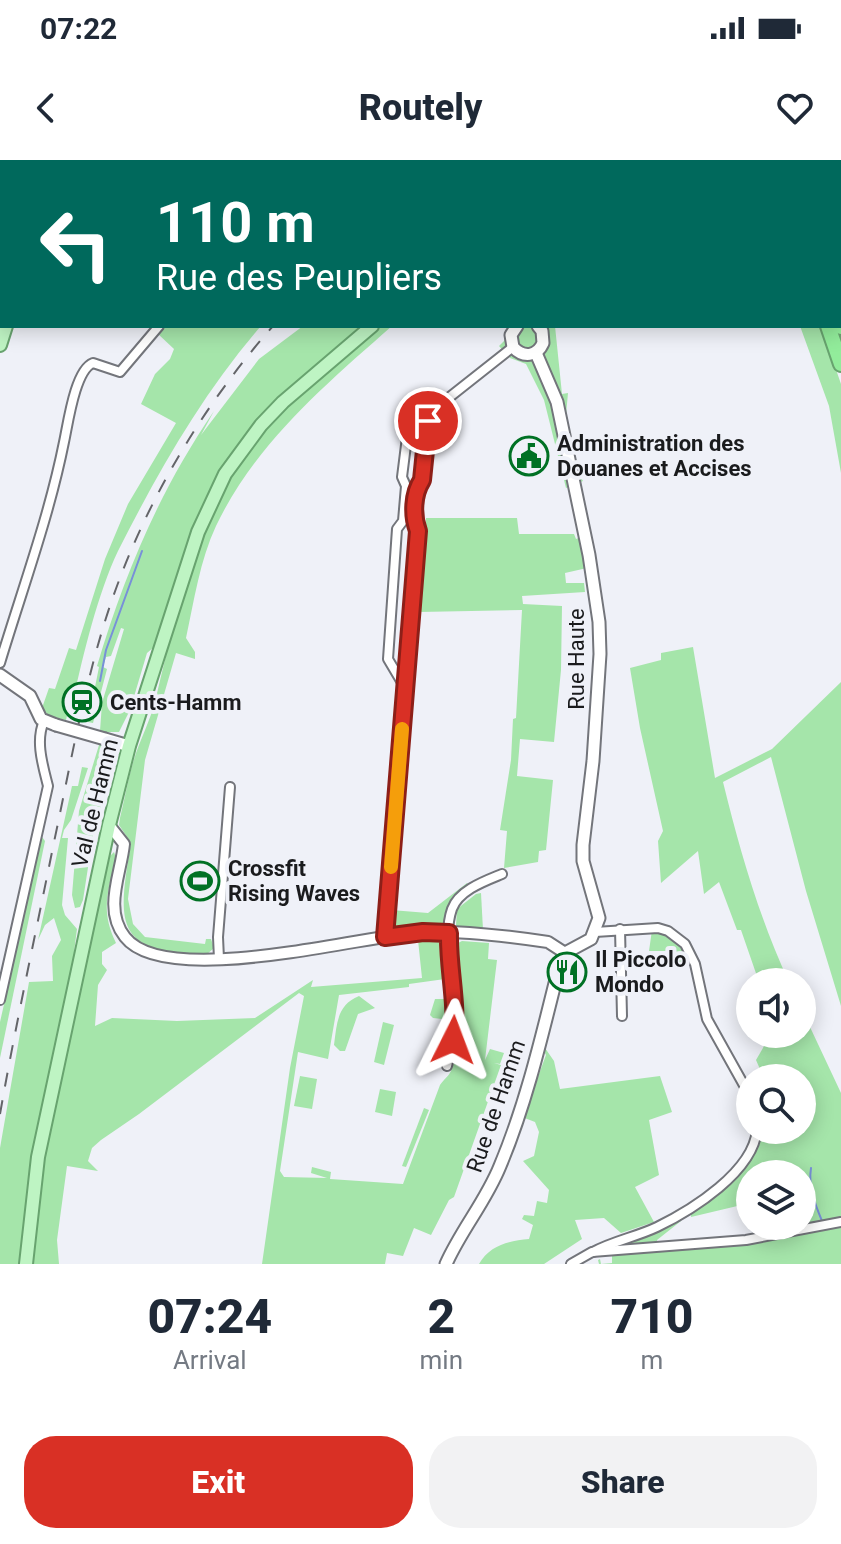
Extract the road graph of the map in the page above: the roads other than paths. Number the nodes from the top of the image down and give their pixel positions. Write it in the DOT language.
graph roads {
  1 [pos="157,328"];
  2 [pos="370,328"];
  3 [pos="516,328"];
  4 [pos="539,328"];
  5 [pos="829,328"];
  6 [pos="513,347"];
  7 [pos="536,353"];
  8 [pos="841,364"];
  9 [pos="431,413"];
  10 [pos="407,437"];
  11 [pos="425,439"];
  12 [pos="406,486"];
  13 [pos="416,487"];
  14 [pos="405,504"];
  15 [pos="415,504"];
  16 [pos="403,521"];
  17 [pos="414,522"];
  18 [pos="395,562"];
  19 [pos="415,564"];
  20 [pos="388,659"];
  21 [pos="407,660"];
  22 [pos="0,663"];
  23 [pos="1,678"];
  24 [pos="405,687"];
  25 [pos="50,723"];
  26 [pos="129,746"];
  27 [pos="230,787"];
  28 [pos="109,825"];
  29 [pos="105,841"];
  30 [pos="123,853"];
  31 [pos="502,874"];
  32 [pos="620,929"];
  33 [pos="595,932"];
  34 [pos="449,933"];
  35 [pos="385,937"];
  36 [pos="565,953"];
  37 [pos="0,955"];
  38 [pos="11,955"];
  39 [pos="219,959"];
  40 [pos="0,1000"];
  41 [pos="622,1016"];
  42 [pos="447,1066"];
  43 [pos="736,1071"];
  44 [pos="754,1144"];
  45 [pos="841,1222"];
  46 [pos="592,1252"];
  47 [pos="26,1264"];
  48 [pos="446,1264"];
  49 [pos="571,1264"];
  1 -- 22 [label="street"];
  2 -- 26 [label="main road, Val de Hamm"];
  3 -- 6 [label="main road"];
  4 -- 7 [label="main road, Rue Haute"];
  5 -- 8 [label="highway"];
  6 -- 7 [label="main road"];
  6 -- 9 [label="street"];
  7 -- 33 [label="main road, Rue Haute"];
  9 -- 10 [label="street"];
  9 -- 11 [label="street"];
  10 -- 11 [label="street"];
  10 -- 12 [label="street"];
  11 -- 13 [label="street"];
  12 -- 13 [label="street"];
  12 -- 14 [label="street"];
  13 -- 15 [label="street"];
  14 -- 15 [label="street"];
  14 -- 16 [label="street"];
  15 -- 17 [label="street"];
  16 -- 17 [label="street"];
  16 -- 18 [label="street"];
  17 -- 19 [label="street"];
  18 -- 19 [label="street"];
  18 -- 20 [label="street"];
  19 -- 21 [label="street"];
  20 -- 21 [label="street"];
  20 -- 24 [label="street"];
  21 -- 24 [label="street"];
  23 -- 25 [label="main road"];
  24 -- 35 [label="street"];
  25 -- 26 [label="main road, bridge"];
  25 -- 38 [label="street"];
  26 -- 28 [label="main road, Val de Hamm"];
  27 -- 39 [label="street"];
  28 -- 29 [label="main road, Val de Hamm"];
  28 -- 30 [label="street"];
  29 -- 30 [label="street"];
  29 -- 47 [label="main road, Val de Hamm"];
  30 -- 39 [label="street"];
  31 -- 34 [label="street"];
  32 -- 33 [label="street"];
  32 -- 41 [label="street"];
  32 -- 43 [label="street"];
  33 -- 36 [label="main road"];
  34 -- 35 [label="street"];
  34 -- 36 [label="street"];
  34 -- 42 [label="street"];
  35 -- 39 [label="street"];
  36 -- 48 [label="main road, Rue de Hamm"];
  37 -- 38 [label="street"];
  38 -- 40 [label="street"];
  44 -- 46 [label="street"];
  45 -- 46 [label="street"];
  46 -- 49 [label="street"];
}
